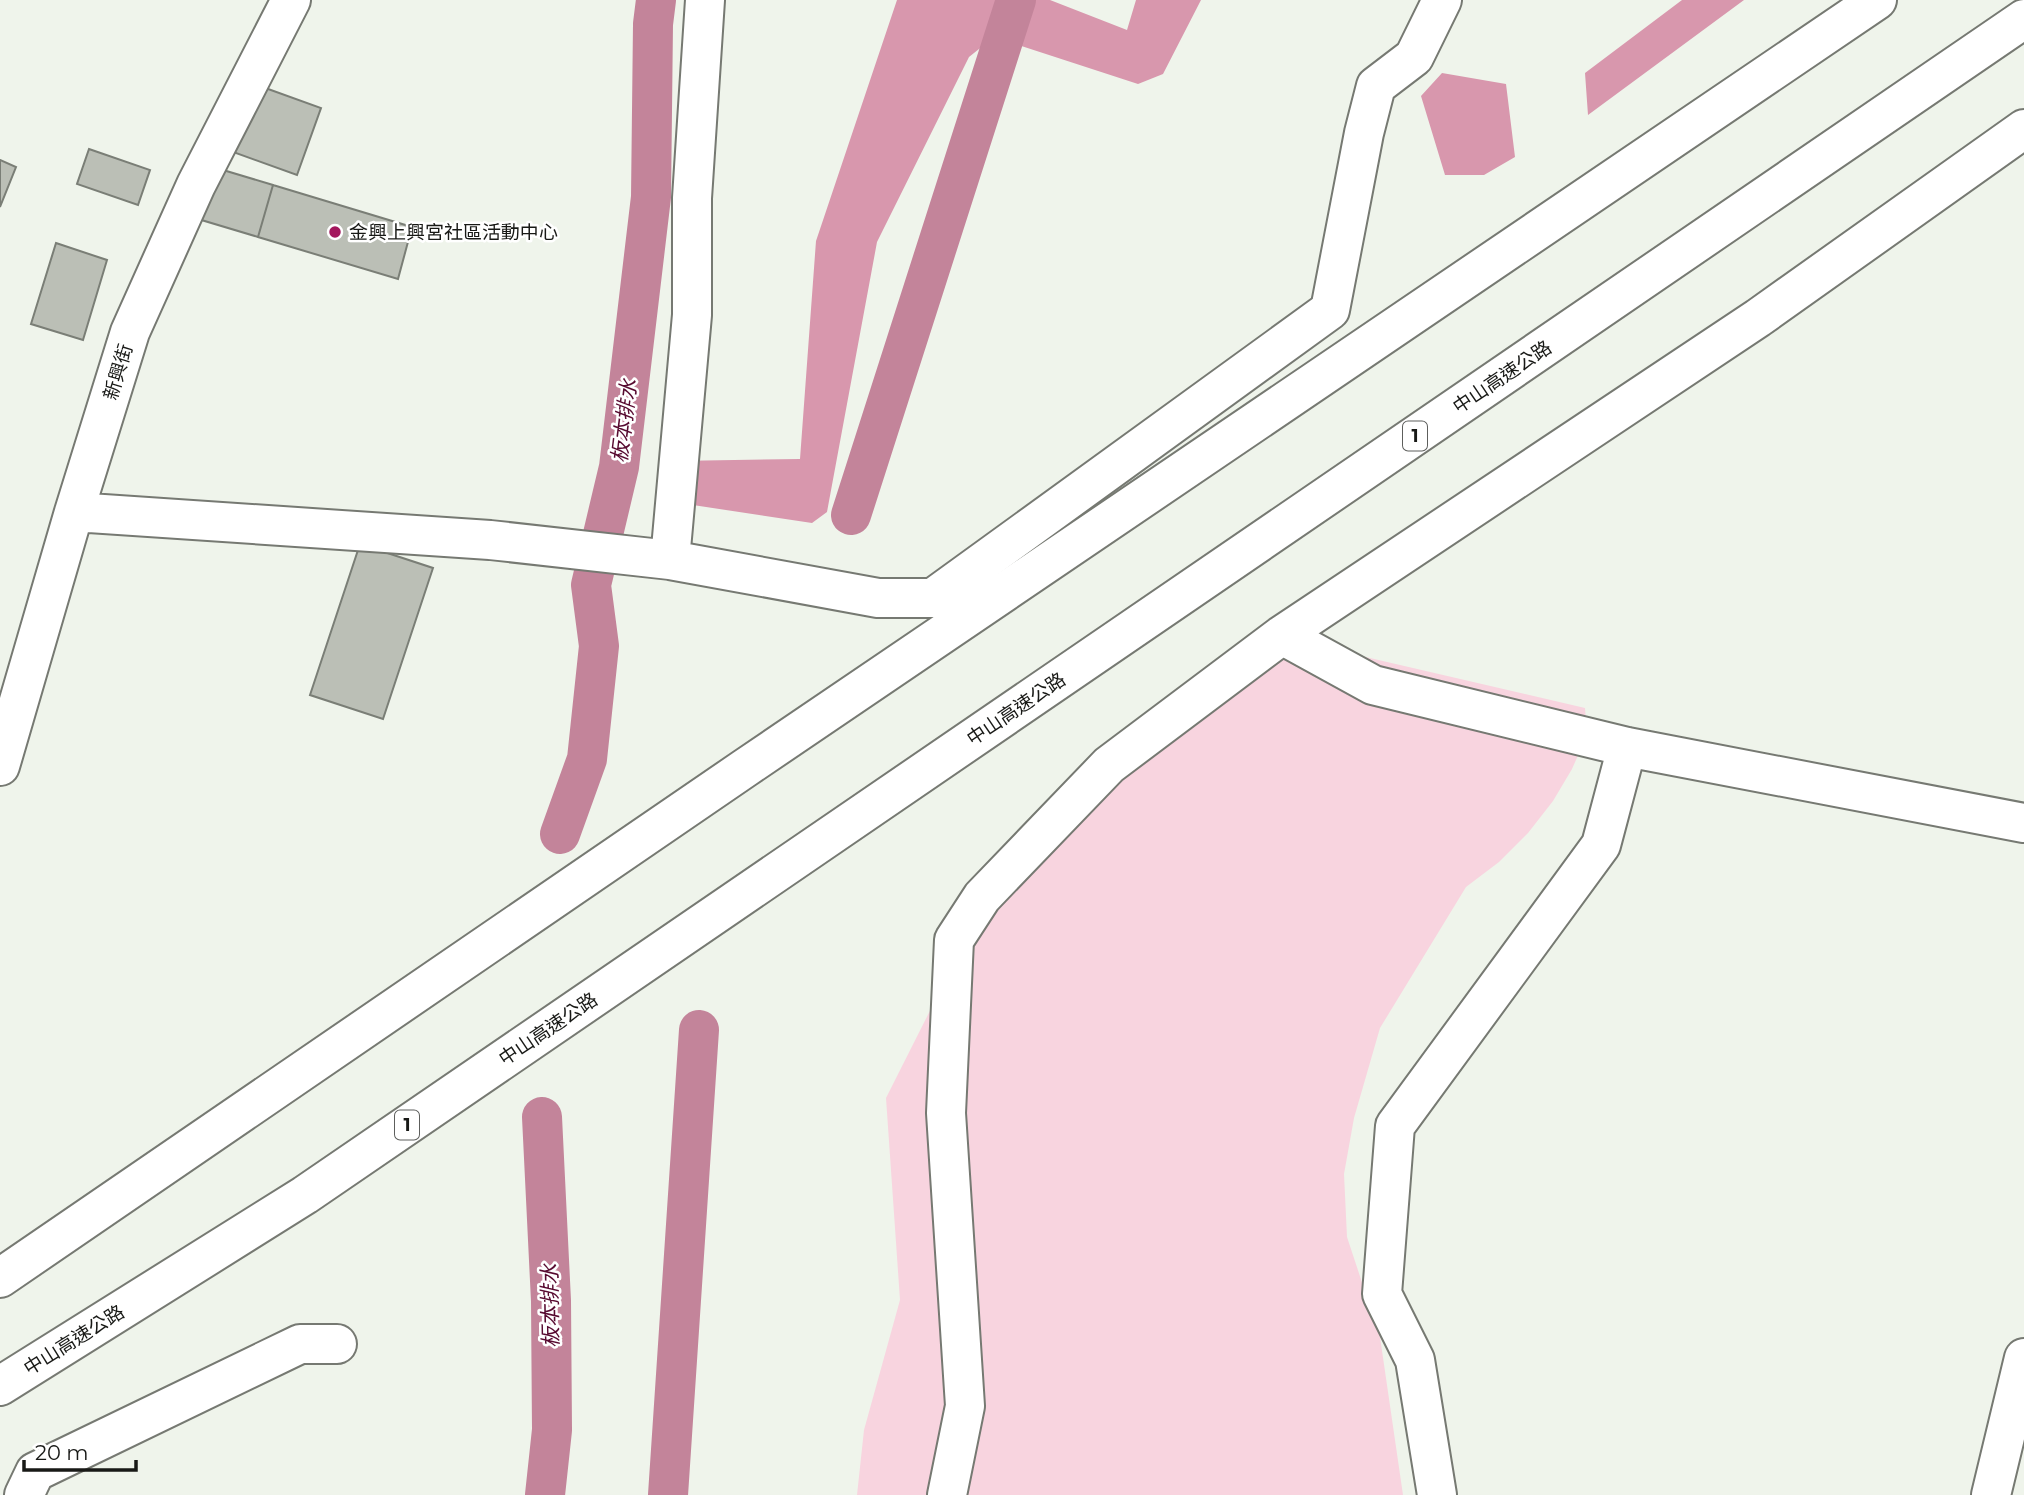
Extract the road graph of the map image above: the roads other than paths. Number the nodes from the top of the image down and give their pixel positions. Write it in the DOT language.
graph roads {
  1 [pos="291,0"];
  2 [pos="705,0"];
  3 [pos="1442,0"];
  4 [pos="1877,0"];
  5 [pos="2024,19"];
  6 [pos="2024,129"];
  7 [pos="74,512"];
  8 [pos="670,560"];
  9 [pos="1282,635"];
  10 [pos="1627,747"];
  11 [pos="0,766"];
  12 [pos="2024,823"];
  13 [pos="0,1279"];
  14 [pos="337,1344"];
  15 [pos="2024,1358"];
  16 [pos="0,1386"];
  17 [pos="23,1495"];
  18 [pos="947,1495"];
  19 [pos="1437,1495"];
  20 [pos="1991,1495"];
  1 -- 7 [label="main road, 新興街"];
  2 -- 8 [label="main road"];
  3 -- 8 [label="main road"];
  4 -- 13 [label="main road"];
  5 -- 16 [label="main road, 中山高速公路 / 1"];
  6 -- 9 [label="main road"];
  7 -- 8 [label="main road"];
  7 -- 11 [label="main road, 新興街"];
  9 -- 10 [label="main road"];
  9 -- 18 [label="main road"];
  10 -- 12 [label="main road"];
  10 -- 19 [label="main road"];
  14 -- 17 [label="main road"];
  15 -- 20 [label="main road"];
}
